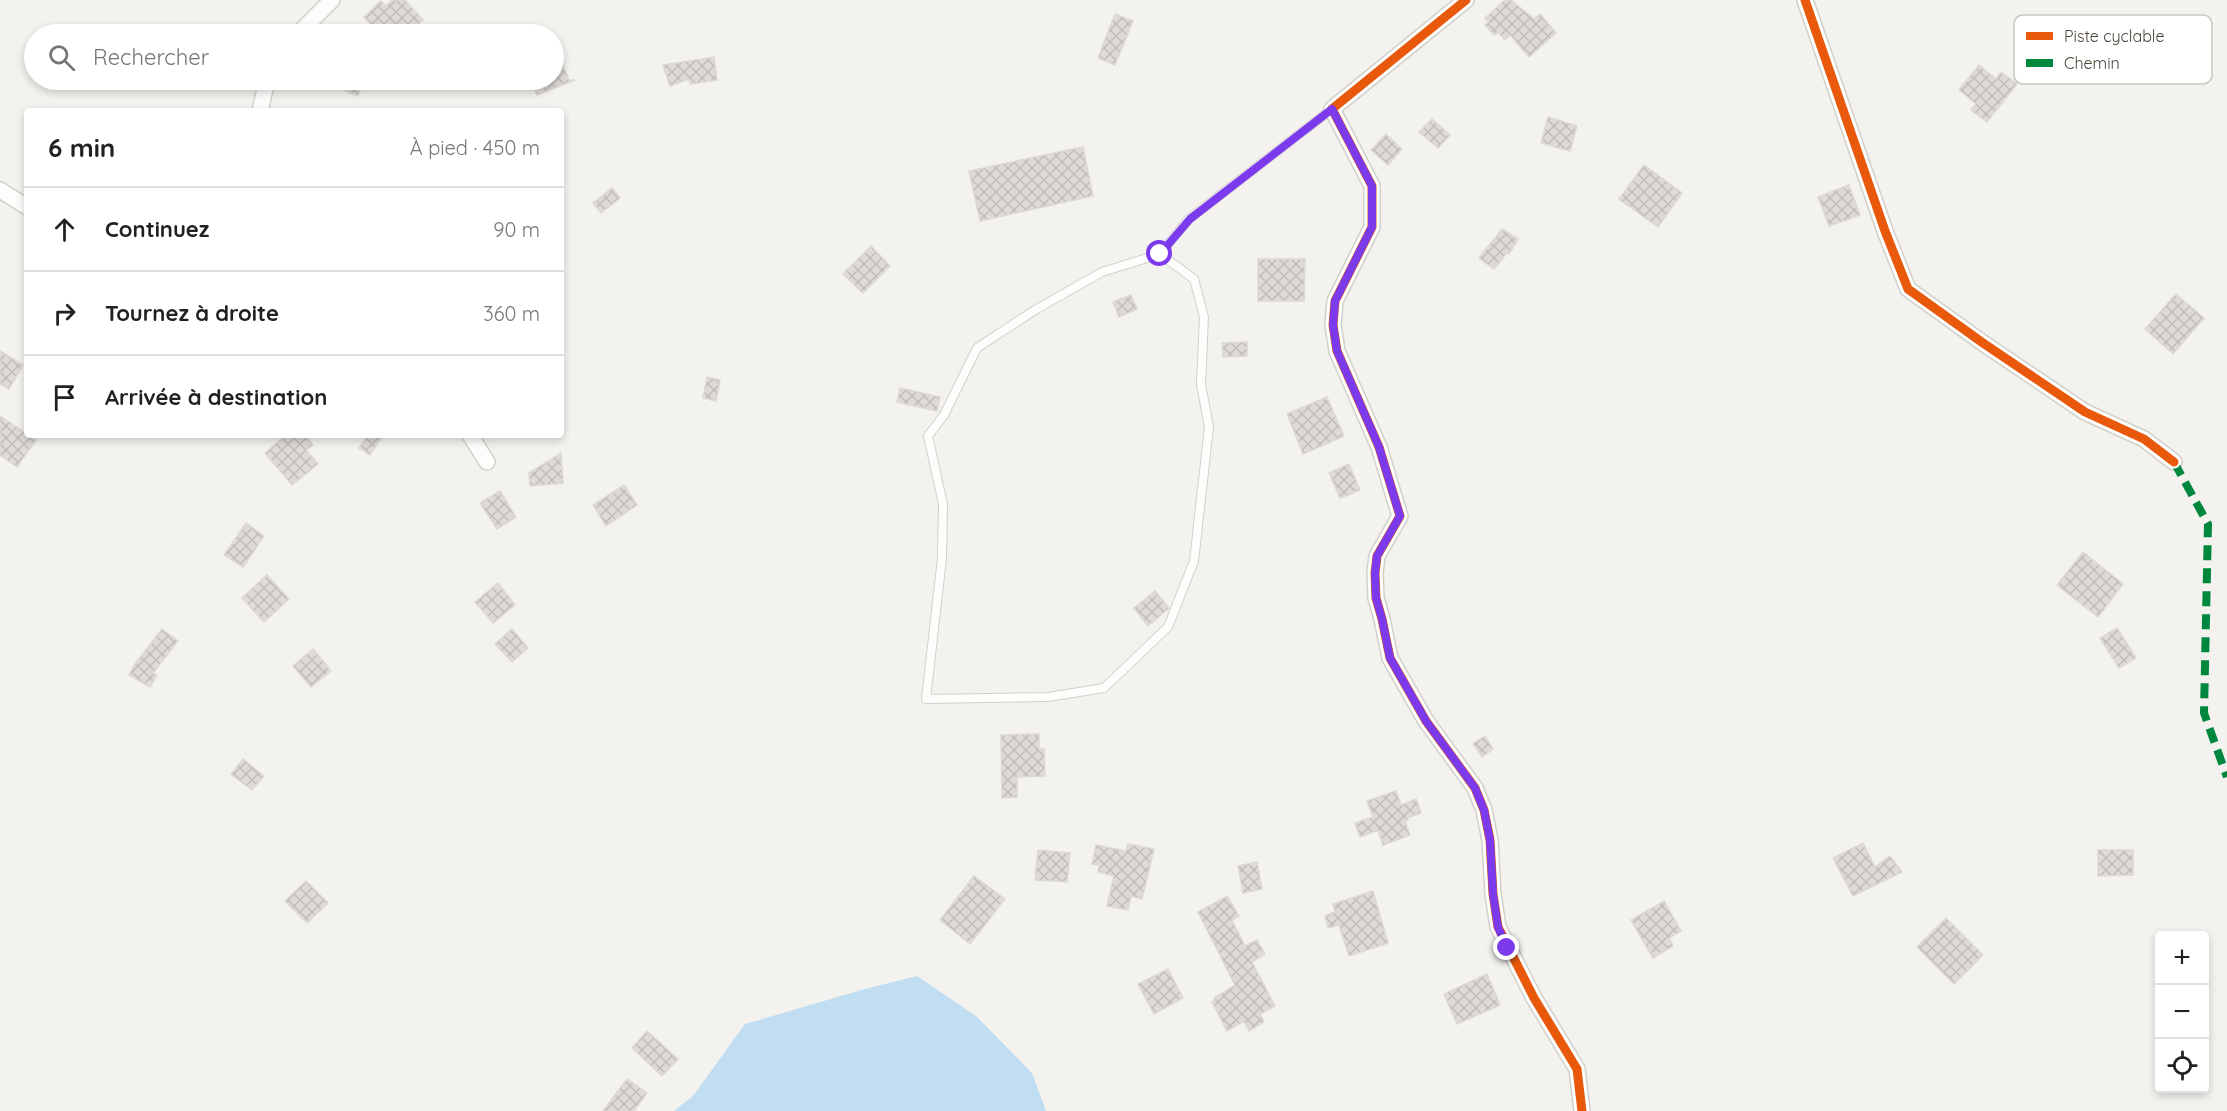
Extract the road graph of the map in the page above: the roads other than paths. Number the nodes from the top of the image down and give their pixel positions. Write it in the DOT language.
graph roads {
  1 [pos="332,0"];
  2 [pos="1466,0"];
  3 [pos="1805,0"];
  4 [pos="308,24"];
  5 [pos="265,90"];
  6 [pos="261,108"];
  7 [pos="1332,109"];
  8 [pos="0,190"];
  9 [pos="24,205"];
  10 [pos="1160,254"];
  11 [pos="472,438"];
  12 [pos="487,462"];
  13 [pos="2175,462"];
  14 [pos="1582,1111"];
  1 -- 4 [label="street"];
  2 -- 7 [label="street"];
  3 -- 13 [label="street"];
  5 -- 6 [label="street"];
  7 -- 10 [label="lane"];
  7 -- 14 [label="street"];
  8 -- 9 [label="street"];
  10 -- 10 [label="lane"];
  11 -- 12 [label="street"];
}
